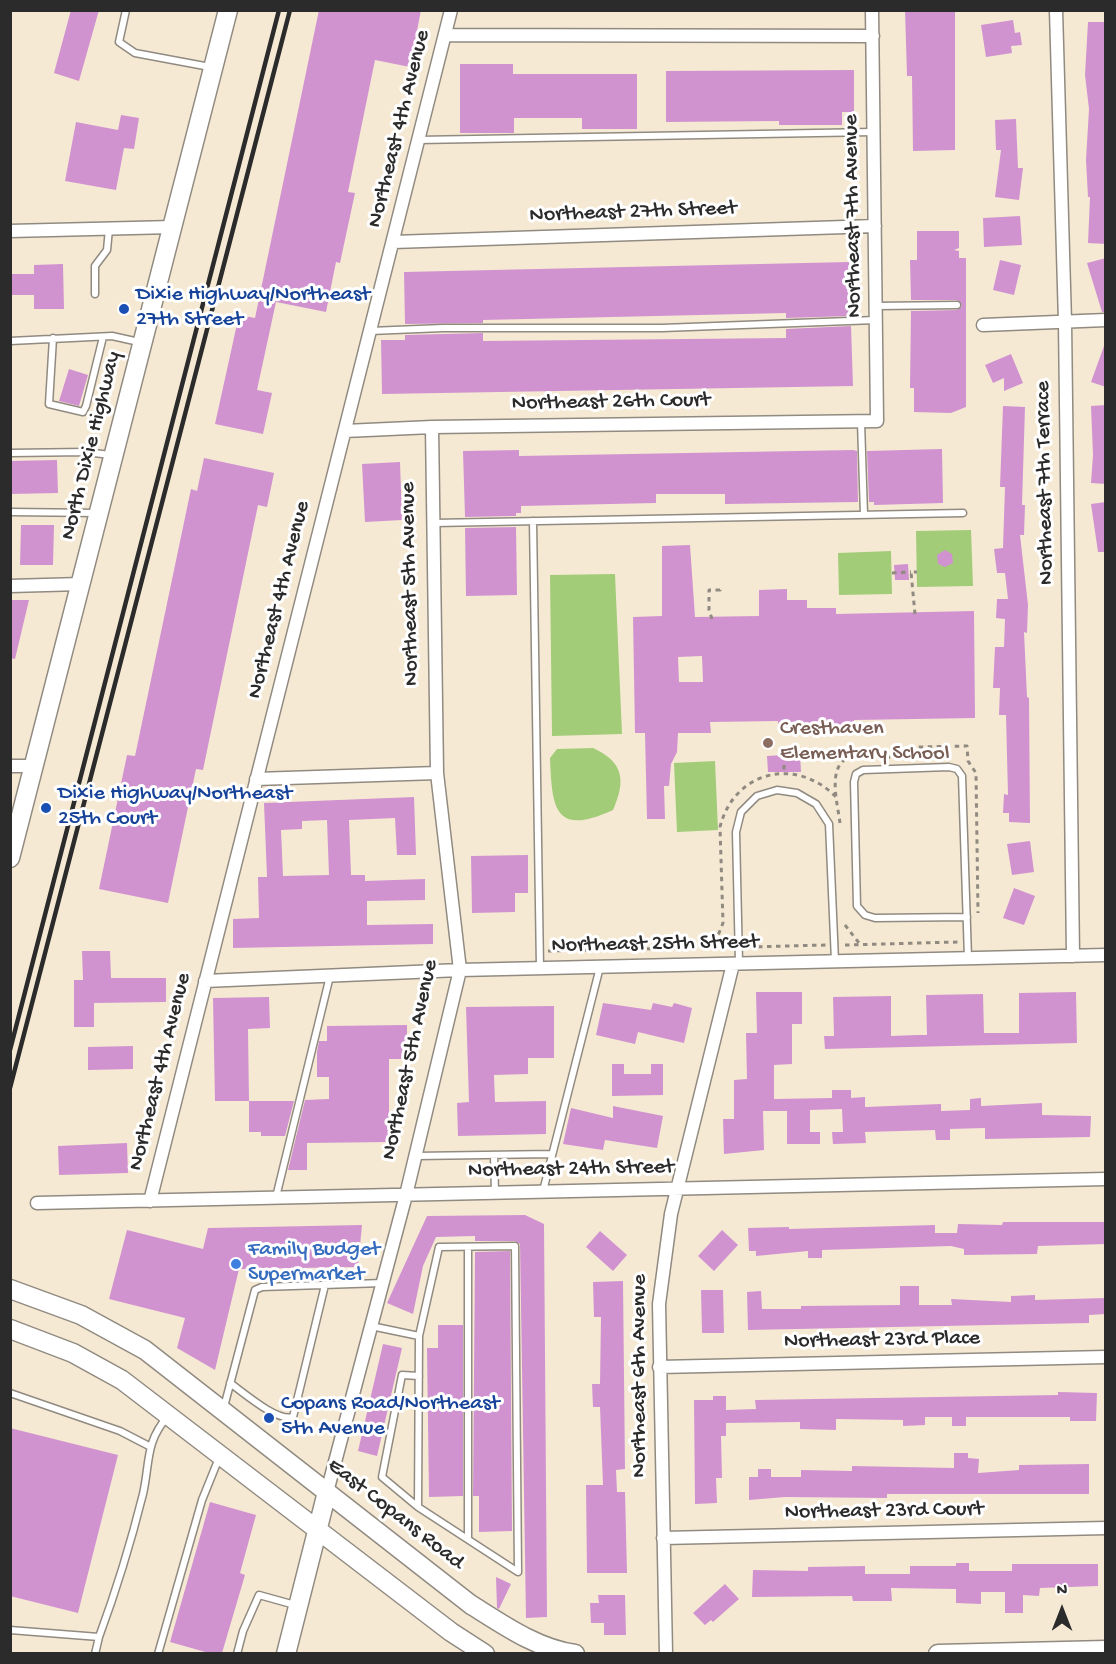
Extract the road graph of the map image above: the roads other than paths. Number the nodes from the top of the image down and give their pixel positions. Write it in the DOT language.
graph roads {
  1 [pos="126,10"];
  2 [pos="228,10"];
  3 [pos="451,10"];
  4 [pos="872,10"];
  5 [pos="1056,10"];
  6 [pos="445,35"];
  7 [pos="873,36"];
  8 [pos="214,68"];
  9 [pos="874,132"];
  10 [pos="418,141"];
  11 [pos="173,226"];
  12 [pos="875,226"];
  13 [pos="109,228"];
  14 [pos="10,231"];
  15 [pos="393,242"];
  16 [pos="95,294"];
  17 [pos="957,305"];
  18 [pos="876,306"];
  19 [pos="876,320"];
  20 [pos="1106,320"];
  21 [pos="1065,322"];
  22 [pos="983,325"];
  23 [pos="370,331"];
  24 [pos="103,337"];
  25 [pos="53,338"];
  26 [pos="10,341"];
  27 [pos="143,343"];
  28 [pos="861,421"];
  29 [pos="877,421"];
  30 [pos="432,427"];
  31 [pos="345,430"];
  32 [pos="10,453"];
  33 [pos="114,456"];
  34 [pos="10,512"];
  35 [pos="99,513"];
  36 [pos="963,513"];
  37 [pos="864,514"];
  38 [pos="533,521"];
  39 [pos="434,523"];
  40 [pos="81,584"];
  41 [pos="10,586"];
  42 [pos="10,766"];
  43 [pos="34,766"];
  44 [pos="437,773"];
  45 [pos="256,779"];
  46 [pos="10,858"];
  47 [pos="967,917"];
  48 [pos="1106,955"];
  49 [pos="1073,956"];
  50 [pos="968,958"];
  51 [pos="835,961"];
  52 [pos="736,964"];
  53 [pos="600,967"];
  54 [pos="540,968"];
  55 [pos="459,970"];
  56 [pos="330,976"];
  57 [pos="205,981"];
  58 [pos="552,1154"];
  59 [pos="494,1155"];
  60 [pos="416,1156"];
  61 [pos="1106,1179"];
  62 [pos="677,1189"];
  63 [pos="543,1192"];
  64 [pos="495,1193"];
  65 [pos="406,1195"];
  66 [pos="276,1198"];
  67 [pos="150,1201"];
  68 [pos="37,1203"];
  69 [pos="468,1247"];
  70 [pos="383,1283"];
  71 [pos="325,1285"];
  72 [pos="10,1289"];
  73 [pos="371,1326"];
  74 [pos="10,1329"];
  75 [pos="419,1336"];
  76 [pos="1106,1357"];
  77 [pos="659,1366"];
  78 [pos="419,1376"];
  79 [pos="230,1383"];
  80 [pos="10,1393"];
  81 [pos="223,1411"];
  82 [pos="169,1414"];
  83 [pos="149,1446"];
  84 [pos="221,1454"];
  85 [pos="327,1492"];
  86 [pos="418,1507"];
  87 [pos="1106,1528"];
  88 [pos="318,1529"];
  89 [pos="663,1538"];
  90 [pos="468,1539"];
  91 [pos="298,1606"];
  92 [pos="10,1630"];
  93 [pos="99,1637"];
  94 [pos="1106,1650"];
  95 [pos="95,1653"];
  96 [pos="158,1653"];
  97 [pos="237,1653"];
  98 [pos="286,1653"];
  99 [pos="484,1653"];
  100 [pos="575,1653"];
  101 [pos="666,1653"];
  102 [pos="938,1653"];
  1 -- 8 [label="lane"];
  2 -- 8 [label="main road, North Dixie Highway"];
  3 -- 6 [label="street, Northeast 4th Avenue"];
  4 -- 7 [label="street, Northeast 7th Avenue"];
  5 -- 21 [label="street, Northeast 7th Terrace"];
  6 -- 7 [label="street"];
  6 -- 10 [label="street, Northeast 4th Avenue"];
  7 -- 9 [label="street, Northeast 7th Avenue"];
  8 -- 11 [label="main road, North Dixie Highway"];
  9 -- 10 [label="lane"];
  9 -- 12 [label="street, Northeast 7th Avenue"];
  10 -- 15 [label="street, Northeast 4th Avenue"];
  11 -- 13 [label="street"];
  11 -- 27 [label="main road, North Dixie Highway"];
  12 -- 15 [label="street, Northeast 27th Street"];
  12 -- 18 [label="street, Northeast 7th Avenue"];
  13 -- 14 [label="street"];
  13 -- 16 [label="lane"];
  15 -- 23 [label="street, Northeast 4th Avenue"];
  17 -- 18 [label="lane"];
  18 -- 19 [label="street, Northeast 7th Avenue"];
  19 -- 23 [label="lane"];
  19 -- 29 [label="street, Northeast 7th Avenue"];
  20 -- 21 [label="street"];
  21 -- 22 [label="street"];
  21 -- 49 [label="street, Northeast 7th Terrace"];
  23 -- 31 [label="street, Northeast 4th Avenue"];
  24 -- 25 [label="lane"];
  24 -- 25 [label="lane"];
  24 -- 27 [label="lane"];
  25 -- 26 [label="lane"];
  27 -- 33 [label="main road, North Dixie Highway"];
  28 -- 29 [label="street, Northeast 26th Court"];
  28 -- 30 [label="street, Northeast 26th Court"];
  28 -- 37 [label="lane"];
  30 -- 31 [label="street, Northeast 26th Court"];
  30 -- 39 [label="street, Northeast 5th Avenue"];
  31 -- 45 [label="street, Northeast 4th Avenue"];
  32 -- 33 [label="lane"];
  33 -- 35 [label="main road, North Dixie Highway"];
  34 -- 35 [label="lane"];
  35 -- 40 [label="main road, North Dixie Highway"];
  36 -- 37 [label="lane"];
  37 -- 38 [label="lane"];
  38 -- 39 [label="lane"];
  38 -- 54 [label="lane"];
  39 -- 44 [label="street, Northeast 5th Avenue"];
  40 -- 41 [label="street"];
  40 -- 43 [label="main road, North Dixie Highway"];
  42 -- 43 [label="street"];
  43 -- 46 [label="main road, North Dixie Highway"];
  44 -- 45 [label="street"];
  44 -- 55 [label="street, Northeast 5th Avenue"];
  45 -- 57 [label="street, Northeast 4th Avenue"];
  47 -- 47 [label="lane"];
  47 -- 50 [label="lane"];
  48 -- 49 [label="street, Northeast 25th Street"];
  49 -- 50 [label="street, Northeast 25th Street"];
  50 -- 51 [label="street, Northeast 25th Street"];
  51 -- 52 [label="street, Northeast 25th Street"];
  51 -- 52 [label="lane"];
  52 -- 53 [label="street, Northeast 25th Street"];
  52 -- 62 [label="street, Northeast 6th Avenue"];
  53 -- 54 [label="street, Northeast 25th Street"];
  53 -- 58 [label="lane"];
  54 -- 55 [label="street, Northeast 25th Street"];
  55 -- 56 [label="street, Northeast 25th Street"];
  55 -- 60 [label="street, Northeast 5th Avenue"];
  56 -- 57 [label="street, Northeast 25th Street"];
  56 -- 66 [label="lane"];
  57 -- 67 [label="street, Northeast 4th Avenue"];
  58 -- 59 [label="lane"];
  58 -- 63 [label="lane"];
  59 -- 60 [label="lane"];
  59 -- 64 [label="lane"];
  60 -- 65 [label="street, Northeast 5th Avenue"];
  61 -- 62 [label="street, Northeast 24th Street"];
  62 -- 63 [label="street, Northeast 24th Street"];
  62 -- 77 [label="street, Northeast 6th Avenue"];
  63 -- 64 [label="street, Northeast 24th Street"];
  64 -- 65 [label="street, Northeast 24th Street"];
  65 -- 66 [label="street, Northeast 24th Street"];
  65 -- 70 [label="street, Northeast 5th Avenue"];
  66 -- 67 [label="street, Northeast 24th Street"];
  67 -- 68 [label="street, Northeast 24th Street"];
  69 -- 75 [label="lane"];
  69 -- 90 [label="lane"];
  69 -- 90 [label="lane"];
  70 -- 71 [label="lane"];
  70 -- 73 [label="street, Northeast 5th Avenue"];
  71 -- 79 [label="lane"];
  71 -- 79 [label="lane"];
  72 -- 81 [label="main road, East Copans Road"];
  73 -- 75 [label="lane"];
  73 -- 85 [label="street, Northeast 5th Avenue"];
  74 -- 82 [label="main road"];
  75 -- 78 [label="lane"];
  76 -- 77 [label="street, Northeast 23rd Place"];
  77 -- 89 [label="street, Northeast 6th Avenue"];
  78 -- 86 [label="lane"];
  78 -- 86 [label="lane"];
  79 -- 81 [label="lane"];
  80 -- 83 [label="lane"];
  81 -- 85 [label="main road, East Copans Road"];
  82 -- 83 [label="lane"];
  82 -- 84 [label="main road"];
  83 -- 93 [label="lane"];
  84 -- 88 [label="main road"];
  84 -- 96 [label="lane"];
  85 -- 88 [label="main road, Northeast 5th Avenue"];
  85 -- 100 [label="main road, East Copans Road"];
  86 -- 90 [label="lane"];
  87 -- 89 [label="street, Northeast 23rd Court"];
  88 -- 91 [label="main road, Northeast 5th Avenue"];
  88 -- 99 [label="main road"];
  89 -- 101 [label="street, Northeast 6th Avenue"];
  91 -- 97 [label="lane"];
  91 -- 98 [label="main road, Northeast 5th Avenue"];
  92 -- 93 [label="lane"];
  93 -- 95 [label="lane"];
  94 -- 102 [label="main road"];
}
